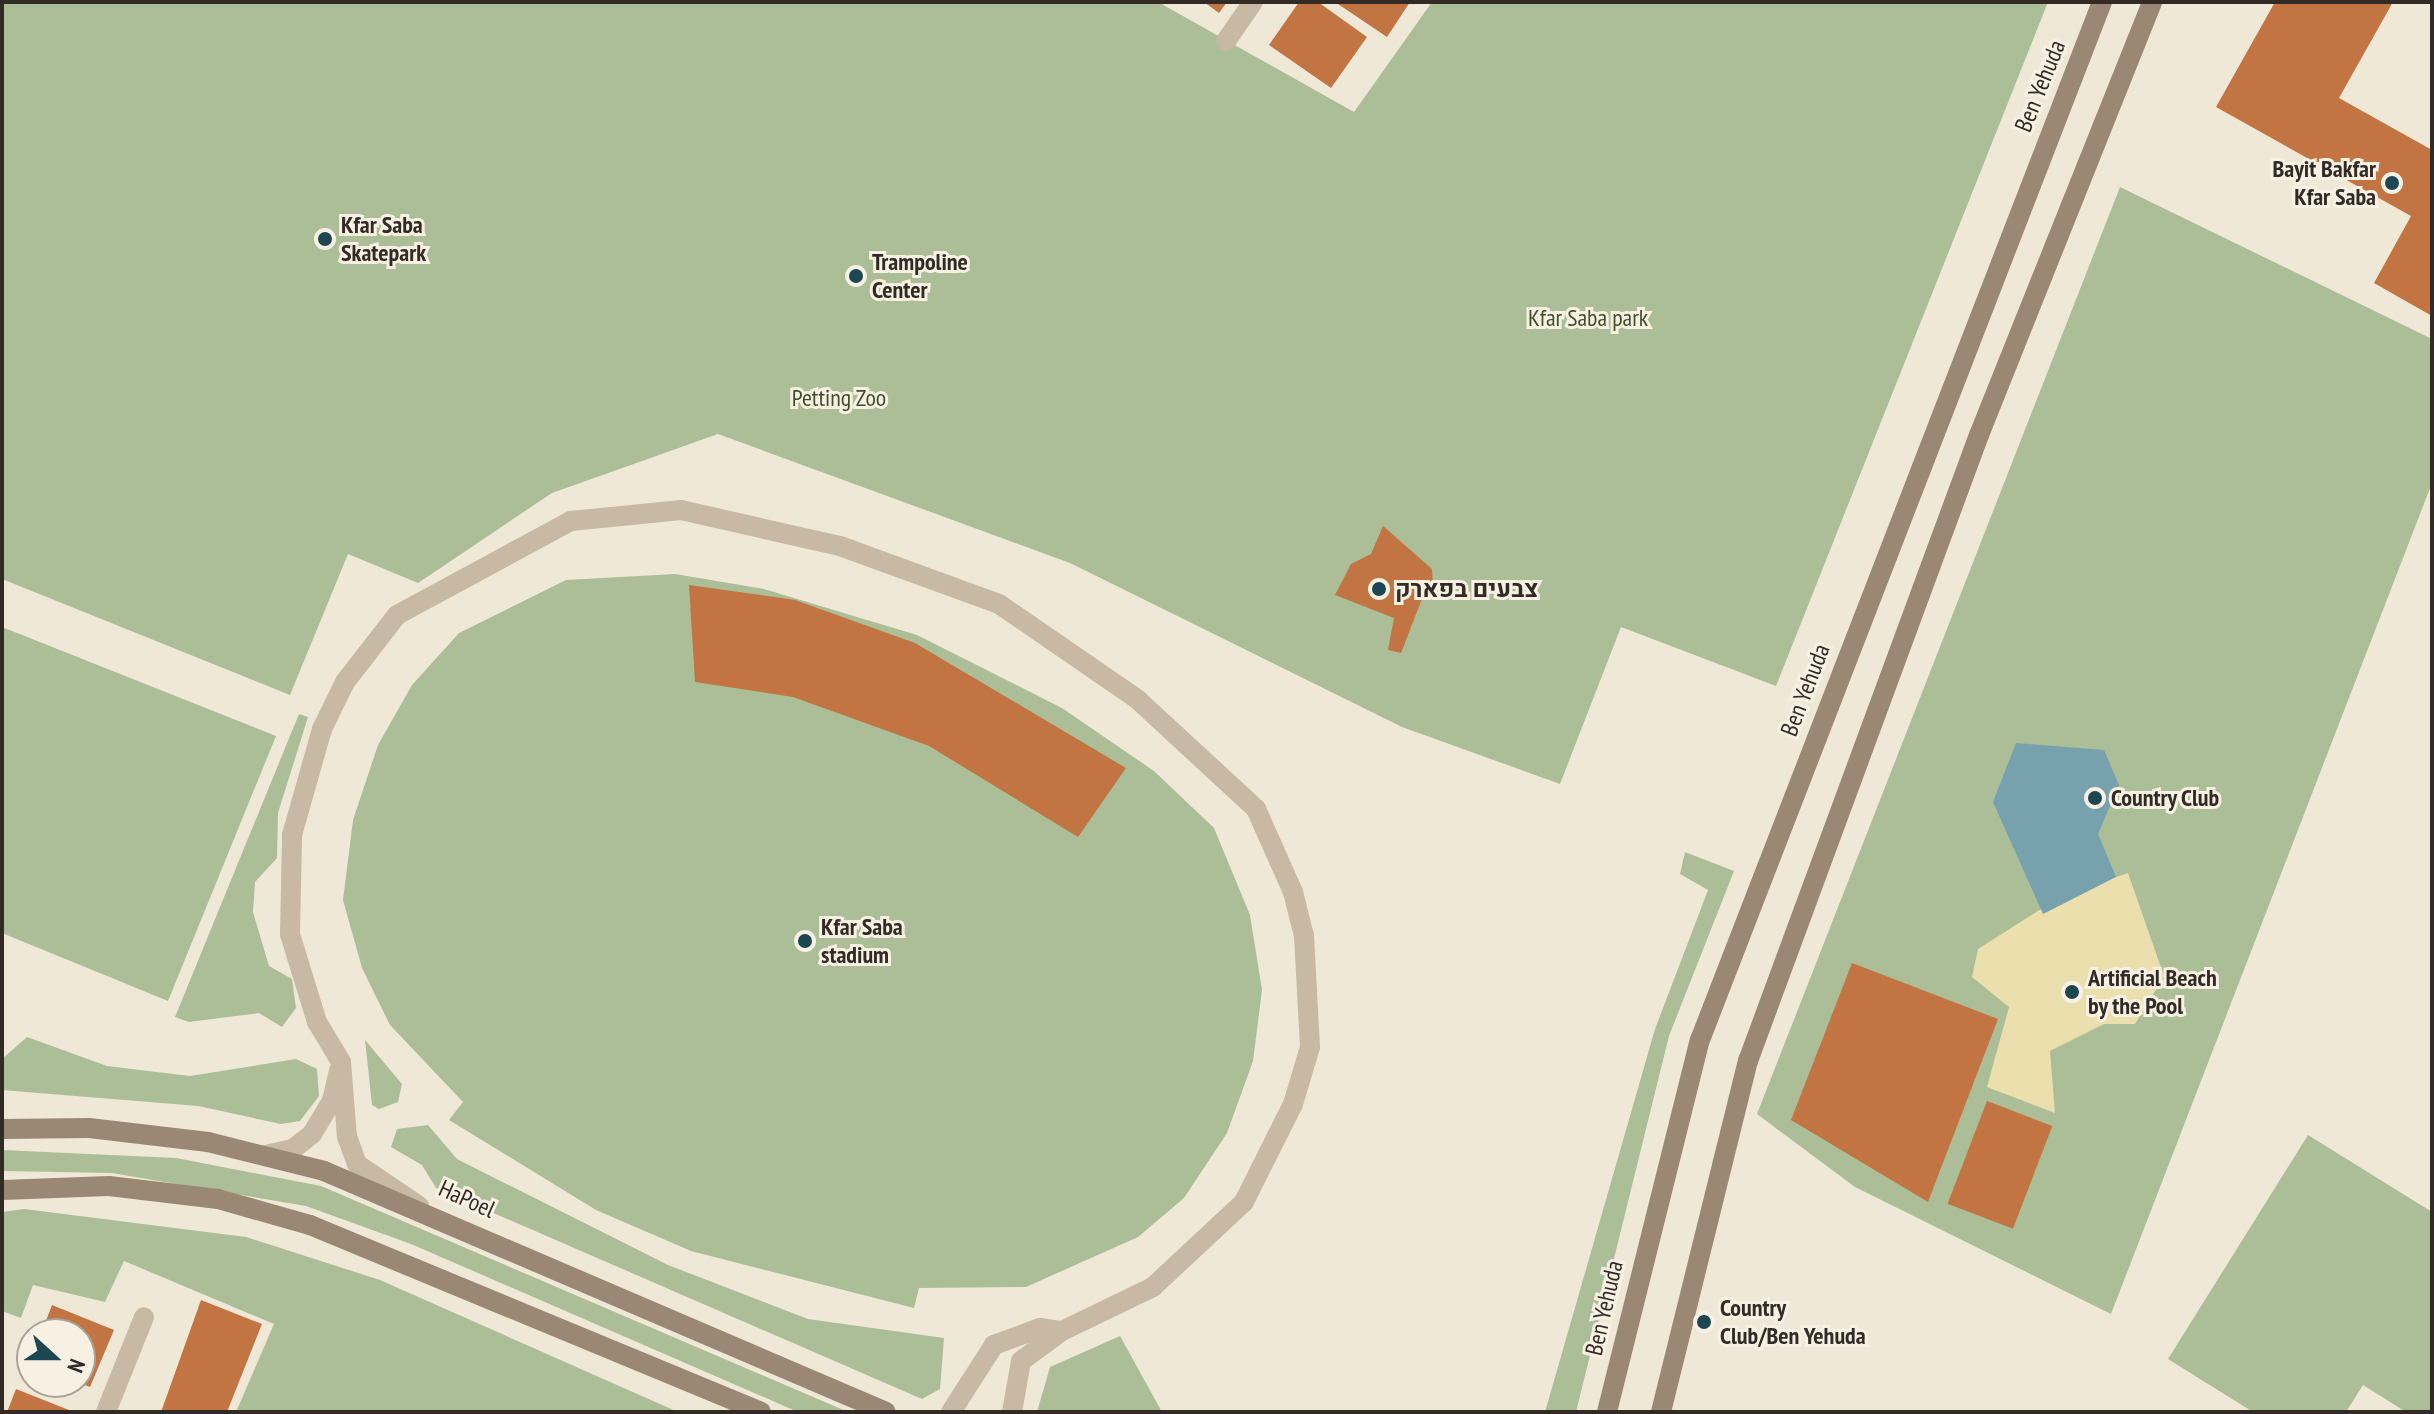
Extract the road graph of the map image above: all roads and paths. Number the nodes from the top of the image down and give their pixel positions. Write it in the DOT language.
graph roads {
  1 [pos="1253,2"];
  2 [pos="2102,2"];
  3 [pos="2152,2"];
  4 [pos="1226,41"];
  5 [pos="341,1062"];
  6 [pos="2,1129"];
  7 [pos="266,1155"];
  8 [pos="2,1190"];
  9 [pos="419,1206"];
  10 [pos="144,1317"];
  11 [pos="1062,1331"];
  12 [pos="106,1412"];
  13 [pos="761,1412"];
  14 [pos="886,1412"];
  15 [pos="951,1412"];
  16 [pos="1012,1412"];
  17 [pos="1607,1412"];
  18 [pos="1661,1412"];
  1 -- 4 [label="street"];
  2 -- 17 [label="main road, Ben Yehuda"];
  3 -- 18 [label="main road"];
  5 -- 7 [label="street"];
  5 -- 9 [label="street"];
  5 -- 11 [label="street"];
  6 -- 7 [label="main road, HaPoel"];
  7 -- 9 [label="main road, HaPoel"];
  8 -- 13 [label="main road"];
  9 -- 14 [label="main road, HaPoel"];
  10 -- 12 [label="street"];
  11 -- 15 [label="street"];
  11 -- 16 [label="street"];
}
